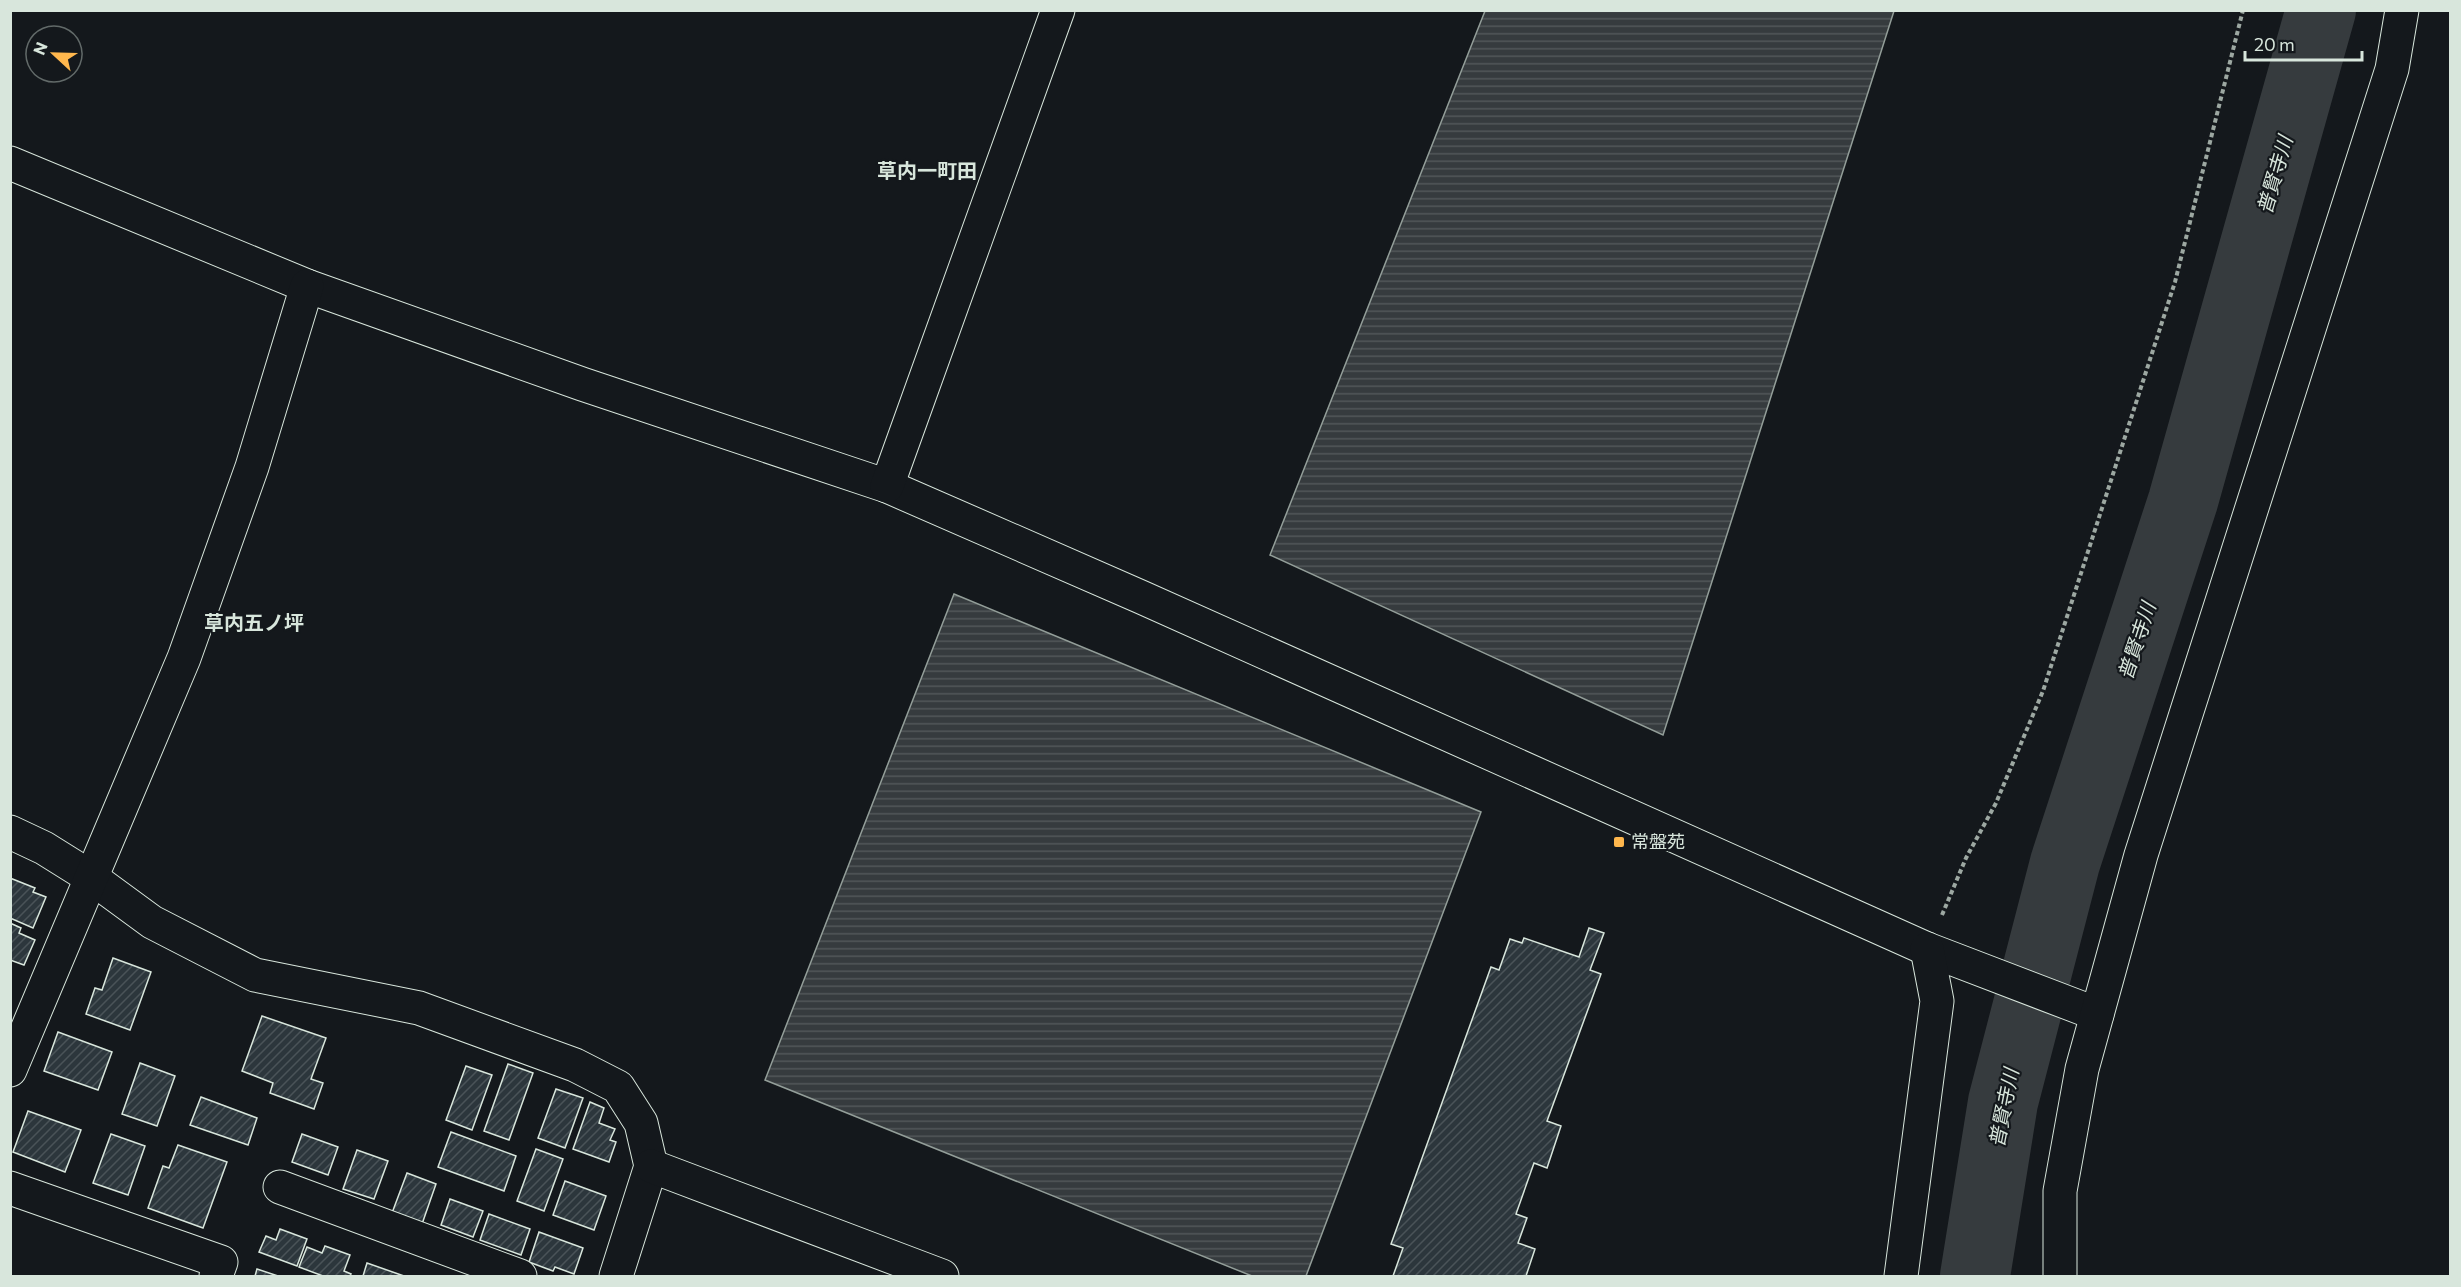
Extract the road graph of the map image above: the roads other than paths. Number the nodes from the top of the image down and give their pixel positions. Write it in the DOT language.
graph roads {
  1 [pos="1058,10"];
  2 [pos="2402,10"];
  3 [pos="10,163"];
  4 [pos="307,286"];
  5 [pos="887,486"];
  6 [pos="10,832"];
  7 [pos="92,878"];
  8 [pos="1928,949"];
  9 [pos="2087,1010"];
  10 [pos="10,1070"];
  11 [pos="651,1166"];
  12 [pos="280,1186"];
  13 [pos="10,1188"];
  14 [pos="216,1276"];
  15 [pos="520,1276"];
  16 [pos="616,1276"];
  17 [pos="942,1276"];
  18 [pos="1901,1276"];
  19 [pos="2060,1276"];
  1 -- 5 [label="street"];
  2 -- 9 [label="street"];
  3 -- 4 [label="street"];
  4 -- 5 [label="street"];
  4 -- 7 [label="street"];
  5 -- 8 [label="street"];
  6 -- 7 [label="street"];
  7 -- 10 [label="street"];
  7 -- 11 [label="street"];
  8 -- 9 [label="street"];
  8 -- 18 [label="street"];
  9 -- 19 [label="street"];
  11 -- 16 [label="street"];
  11 -- 17 [label="street"];
  12 -- 15 [label="street"];
  13 -- 14 [label="street"];
}
